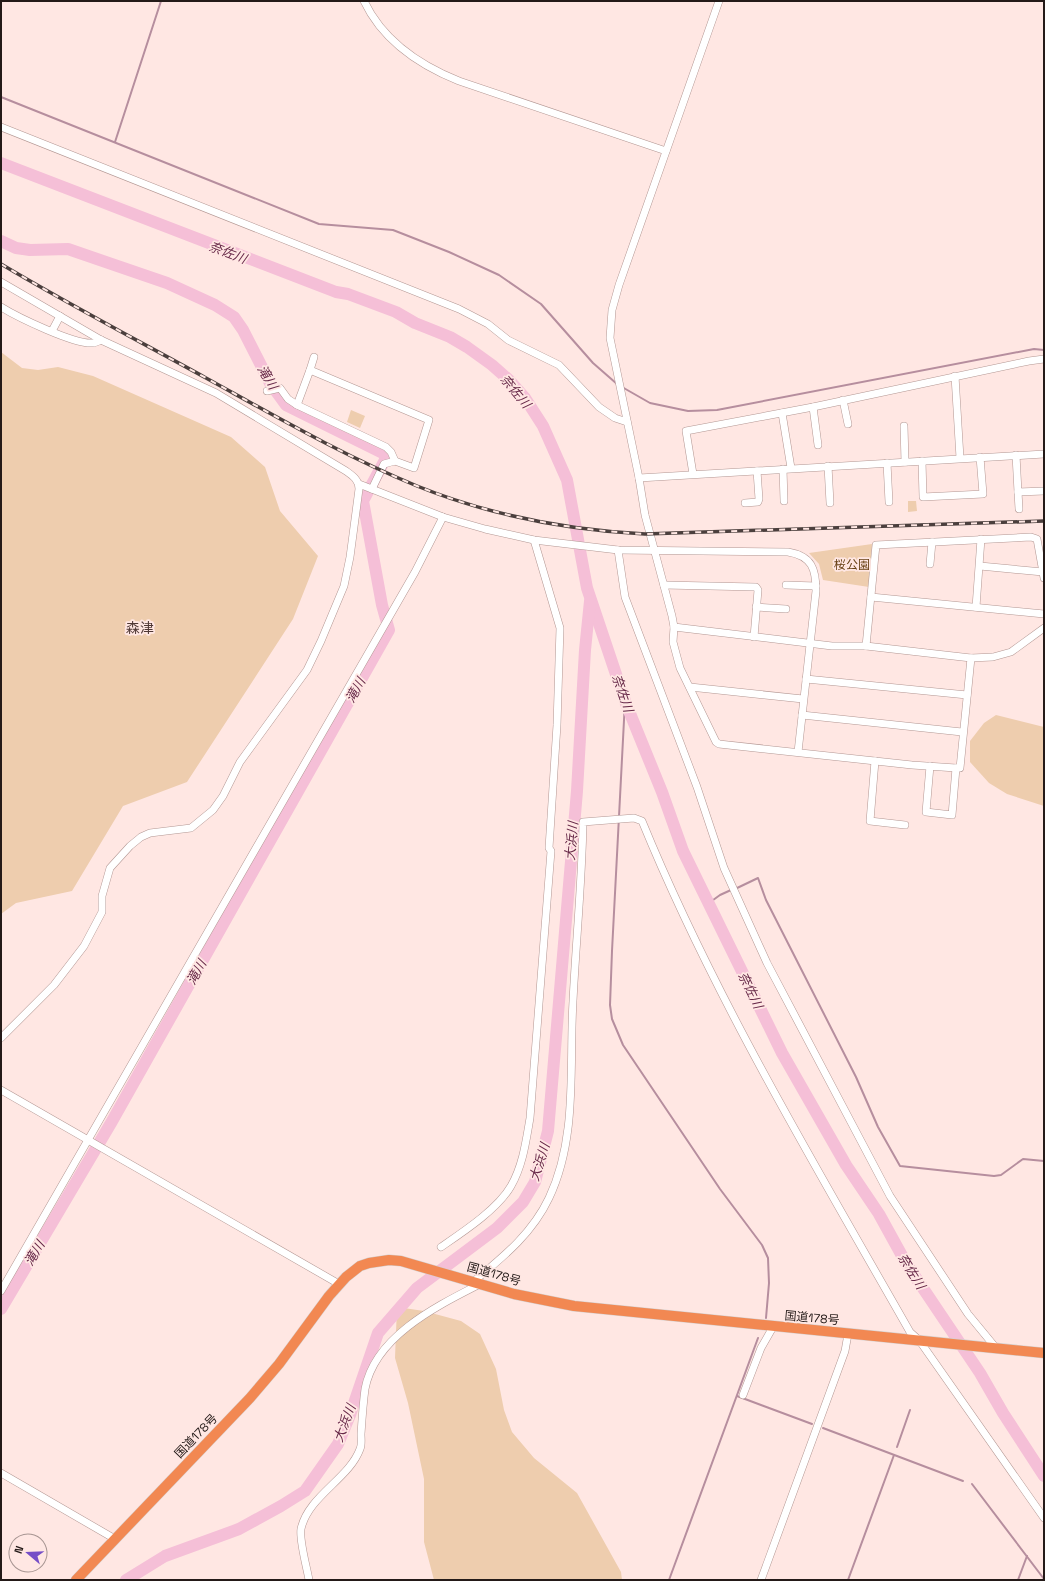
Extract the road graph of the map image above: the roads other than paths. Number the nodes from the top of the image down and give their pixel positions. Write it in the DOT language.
graph roads {
  1 [pos="364,1"];
  2 [pos="720,1"];
  3 [pos="1,126"];
  4 [pos="666,151"];
  5 [pos="1,282"];
  6 [pos="1,307"];
  7 [pos="60,316"];
  8 [pos="52,331"];
  9 [pos="101,340"];
  10 [pos="314,357"];
  11 [pos="1044,359"];
  12 [pos="310,370"];
  13 [pos="955,376"];
  14 [pos="267,391"];
  15 [pos="844,400"];
  16 [pos="297,405"];
  17 [pos="813,406"];
  18 [pos="782,412"];
  19 [pos="626,422"];
  20 [pos="848,424"];
  21 [pos="904,426"];
  22 [pos="818,444"];
  23 [pos="1044,454"];
  24 [pos="1016,455"];
  25 [pos="980,457"];
  26 [pos="960,458"];
  27 [pos="922,461"];
  28 [pos="395,462"];
  29 [pos="906,462"];
  30 [pos="887,463"];
  31 [pos="828,466"];
  32 [pos="791,468"];
  33 [pos="783,469"];
  34 [pos="757,471"];
  35 [pos="693,474"];
  36 [pos="639,478"];
  37 [pos="359,484"];
  38 [pos="372,489"];
  39 [pos="1044,490"];
  40 [pos="1018,492"];
  41 [pos="784,501"];
  42 [pos="889,502"];
  43 [pos="745,503"];
  44 [pos="830,503"];
  45 [pos="1019,509"];
  46 [pos="443,517"];
  47 [pos="982,539"];
  48 [pos="534,540"];
  49 [pos="932,542"];
  50 [pos="618,550"];
  51 [pos="653,551"];
  52 [pos="1042,554"];
  53 [pos="930,564"];
  54 [pos="980,566"];
  55 [pos="1044,575"];
  56 [pos="664,585"];
  57 [pos="786,585"];
  58 [pos="816,586"];
  59 [pos="871,597"];
  60 [pos="756,607"];
  61 [pos="976,607"];
  62 [pos="786,609"];
  63 [pos="1044,614"];
  64 [pos="674,627"];
  65 [pos="1044,628"];
  66 [pos="754,637"];
  67 [pos="811,642"];
  68 [pos="866,646"];
  69 [pos="971,658"];
  70 [pos="806,679"];
  71 [pos="690,687"];
  72 [pos="967,695"];
  73 [pos="803,698"];
  74 [pos="802,715"];
  75 [pos="962,732"];
  76 [pos="798,752"];
  77 [pos="875,761"];
  78 [pos="930,766"];
  79 [pos="956,768"];
  80 [pos="905,825"];
  81 [pos="1,1038"];
  82 [pos="1,1090"];
  83 [pos="89,1140"];
  84 [pos="441,1247"];
  85 [pos="477,1283"];
  86 [pos="339,1284"];
  87 [pos="1,1291"];
  88 [pos="773,1328"];
  89 [pos="848,1334"];
  90 [pos="922,1341"];
  91 [pos="993,1348"];
  92 [pos="1044,1353"];
  93 [pos="743,1394"];
  94 [pos="1,1473"];
  95 [pos="1044,1518"];
  96 [pos="116,1539"];
  97 [pos="76,1580"];
  98 [pos="309,1580"];
  99 [pos="761,1580"];
  1 -- 4 [label="street"];
  2 -- 4 [label="street"];
  3 -- 19 [label="street"];
  4 -- 19 [label="street"];
  5 -- 7 [label="street"];
  6 -- 8 [label="street"];
  7 -- 8 [label="street"];
  7 -- 9 [label="street"];
  8 -- 9 [label="street"];
  9 -- 37 [label="street"];
  10 -- 12 [label="street"];
  11 -- 13 [label="street"];
  12 -- 16 [label="street"];
  12 -- 28 [label="street"];
  13 -- 15 [label="street"];
  13 -- 26 [label="street"];
  14 -- 16 [label="street"];
  15 -- 17 [label="street"];
  15 -- 20 [label="street"];
  16 -- 28 [label="street"];
  17 -- 18 [label="street"];
  17 -- 22 [label="street"];
  18 -- 32 [label="street"];
  18 -- 35 [label="street"];
  19 -- 36 [label="street"];
  21 -- 29 [label="street"];
  23 -- 24 [label="street"];
  24 -- 25 [label="street"];
  24 -- 40 [label="street"];
  25 -- 26 [label="street"];
  25 -- 27 [label="street"];
  26 -- 27 [label="street"];
  27 -- 29 [label="street"];
  28 -- 38 [label="street"];
  29 -- 30 [label="street"];
  30 -- 31 [label="street"];
  30 -- 42 [label="street"];
  31 -- 32 [label="street"];
  31 -- 44 [label="street"];
  32 -- 33 [label="street"];
  33 -- 34 [label="street"];
  33 -- 41 [label="street"];
  34 -- 35 [label="street"];
  34 -- 43 [label="street"];
  35 -- 36 [label="street"];
  36 -- 51 [label="street"];
  37 -- 38 [label="street"];
  37 -- 81 [label="street"];
  38 -- 46 [label="street"];
  39 -- 40 [label="street"];
  40 -- 45 [label="street"];
  46 -- 48 [label="street"];
  46 -- 83 [label="street"];
  47 -- 49 [label="street"];
  47 -- 52 [label="street"];
  47 -- 54 [label="street"];
  48 -- 50 [label="street"];
  48 -- 84 [label="street"];
  49 -- 53 [label="street"];
  49 -- 59 [label="street"];
  50 -- 51 [label="street"];
  50 -- 91 [label="street"];
  51 -- 56 [label="street"];
  51 -- 58 [label="street"];
  52 -- 55 [label="street"];
  54 -- 55 [label="street"];
  54 -- 61 [label="street"];
  56 -- 60 [label="street"];
  56 -- 64 [label="street"];
  57 -- 58 [label="street"];
  58 -- 67 [label="street"];
  59 -- 61 [label="street"];
  59 -- 68 [label="street"];
  60 -- 62 [label="street"];
  60 -- 66 [label="street"];
  61 -- 63 [label="street"];
  64 -- 66 [label="street"];
  64 -- 71 [label="street"];
  65 -- 69 [label="street"];
  66 -- 67 [label="street"];
  67 -- 68 [label="street"];
  67 -- 70 [label="street"];
  68 -- 69 [label="street"];
  69 -- 72 [label="street"];
  70 -- 72 [label="street"];
  70 -- 73 [label="street"];
  71 -- 73 [label="street"];
  71 -- 76 [label="street"];
  72 -- 75 [label="street"];
  73 -- 74 [label="street"];
  74 -- 75 [label="street"];
  74 -- 76 [label="street"];
  75 -- 79 [label="street"];
  76 -- 77 [label="street"];
  77 -- 78 [label="street"];
  77 -- 80 [label="street"];
  78 -- 79 [label="street"];
  78 -- 79 [label="street"];
  82 -- 83 [label="street"];
  83 -- 86 [label="street"];
  83 -- 87 [label="street"];
  85 -- 86 [label="highway, 国道178号"];
  85 -- 88 [label="highway, 国道178号"];
  85 -- 90 [label="street"];
  85 -- 98 [label="street"];
  86 -- 96 [label="highway, 国道178号"];
  88 -- 89 [label="highway, 国道178号"];
  88 -- 93 [label="street"];
  89 -- 90 [label="highway, 国道178号"];
  89 -- 99 [label="street"];
  90 -- 91 [label="highway, 国道178号"];
  90 -- 95 [label="street"];
  91 -- 92 [label="highway, 国道178号"];
  94 -- 96 [label="street"];
  96 -- 97 [label="highway, 国道178号"];
}
